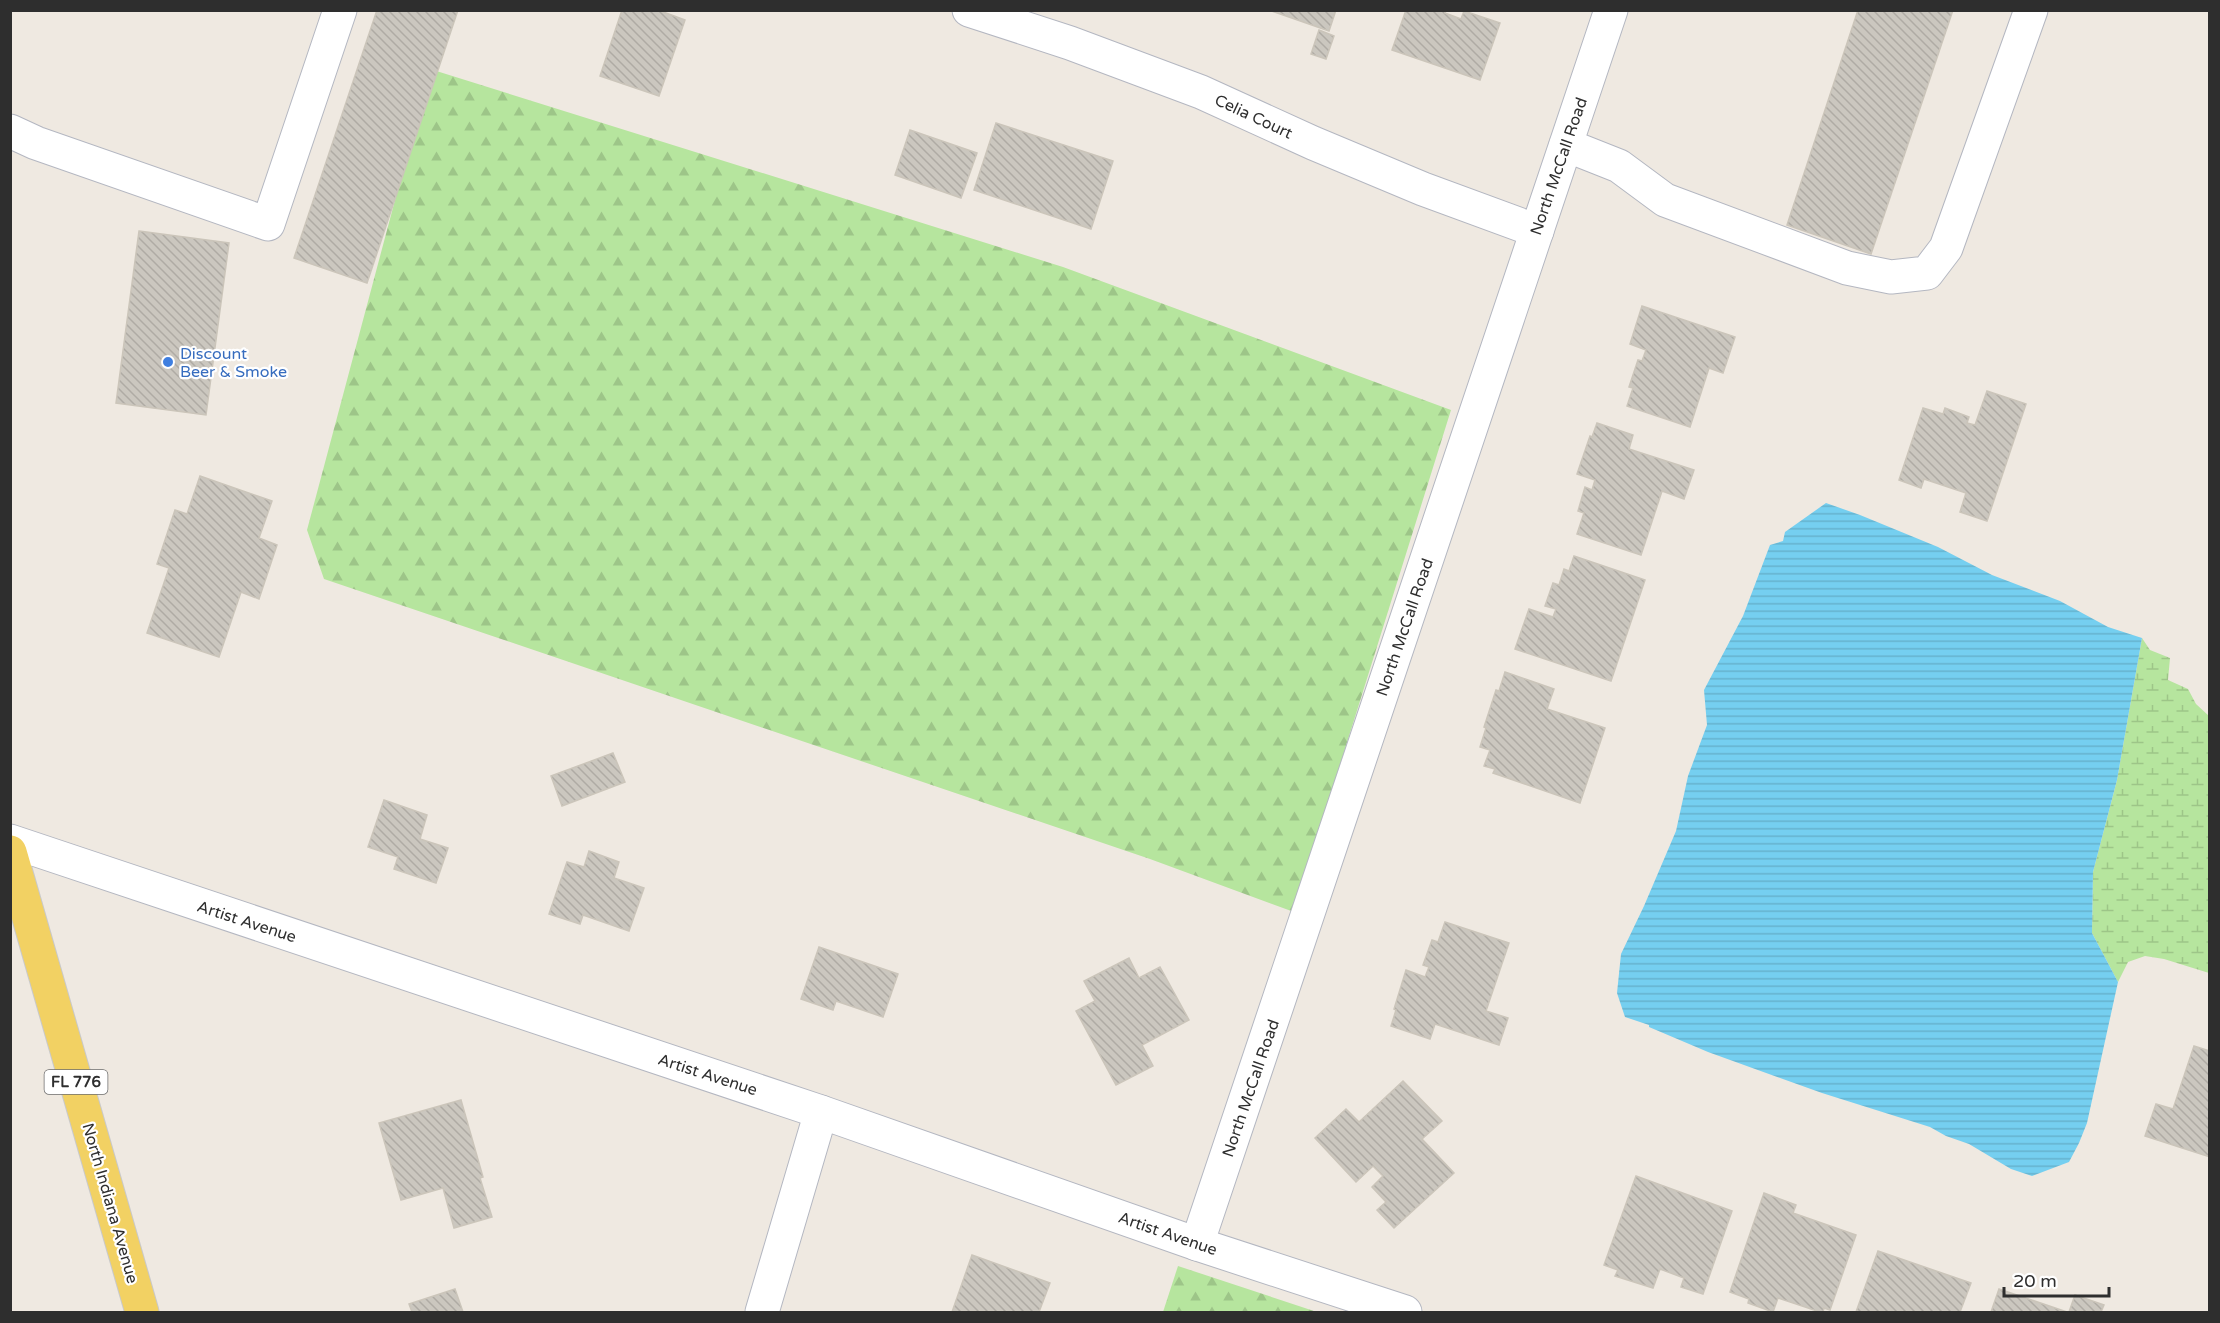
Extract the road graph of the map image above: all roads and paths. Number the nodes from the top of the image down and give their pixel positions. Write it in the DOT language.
graph roads {
  1 [pos="340,10"];
  2 [pos="969,10"];
  3 [pos="1611,10"];
  4 [pos="2031,10"];
  5 [pos="10,131"];
  6 [pos="1566,145"];
  7 [pos="1537,231"];
  8 [pos="10,842"];
  9 [pos="10,852"];
  10 [pos="821,1112"];
  11 [pos="1197,1244"];
  12 [pos="142,1312"];
  13 [pos="762,1312"];
  14 [pos="1405,1312"];
  1 -- 5 [label="street"];
  2 -- 7 [label="street, Celia Court"];
  3 -- 6 [label="street, North McCall Road"];
  4 -- 6 [label="street"];
  6 -- 7 [label="street, North McCall Road"];
  7 -- 11 [label="street, North McCall Road"];
  8 -- 10 [label="street, Artist Avenue"];
  9 -- 12 [label="main road, North Indiana Avenue / FL 776"];
  10 -- 11 [label="street, Artist Avenue"];
  10 -- 13 [label="street"];
  11 -- 14 [label="street, Artist Avenue"];
}
